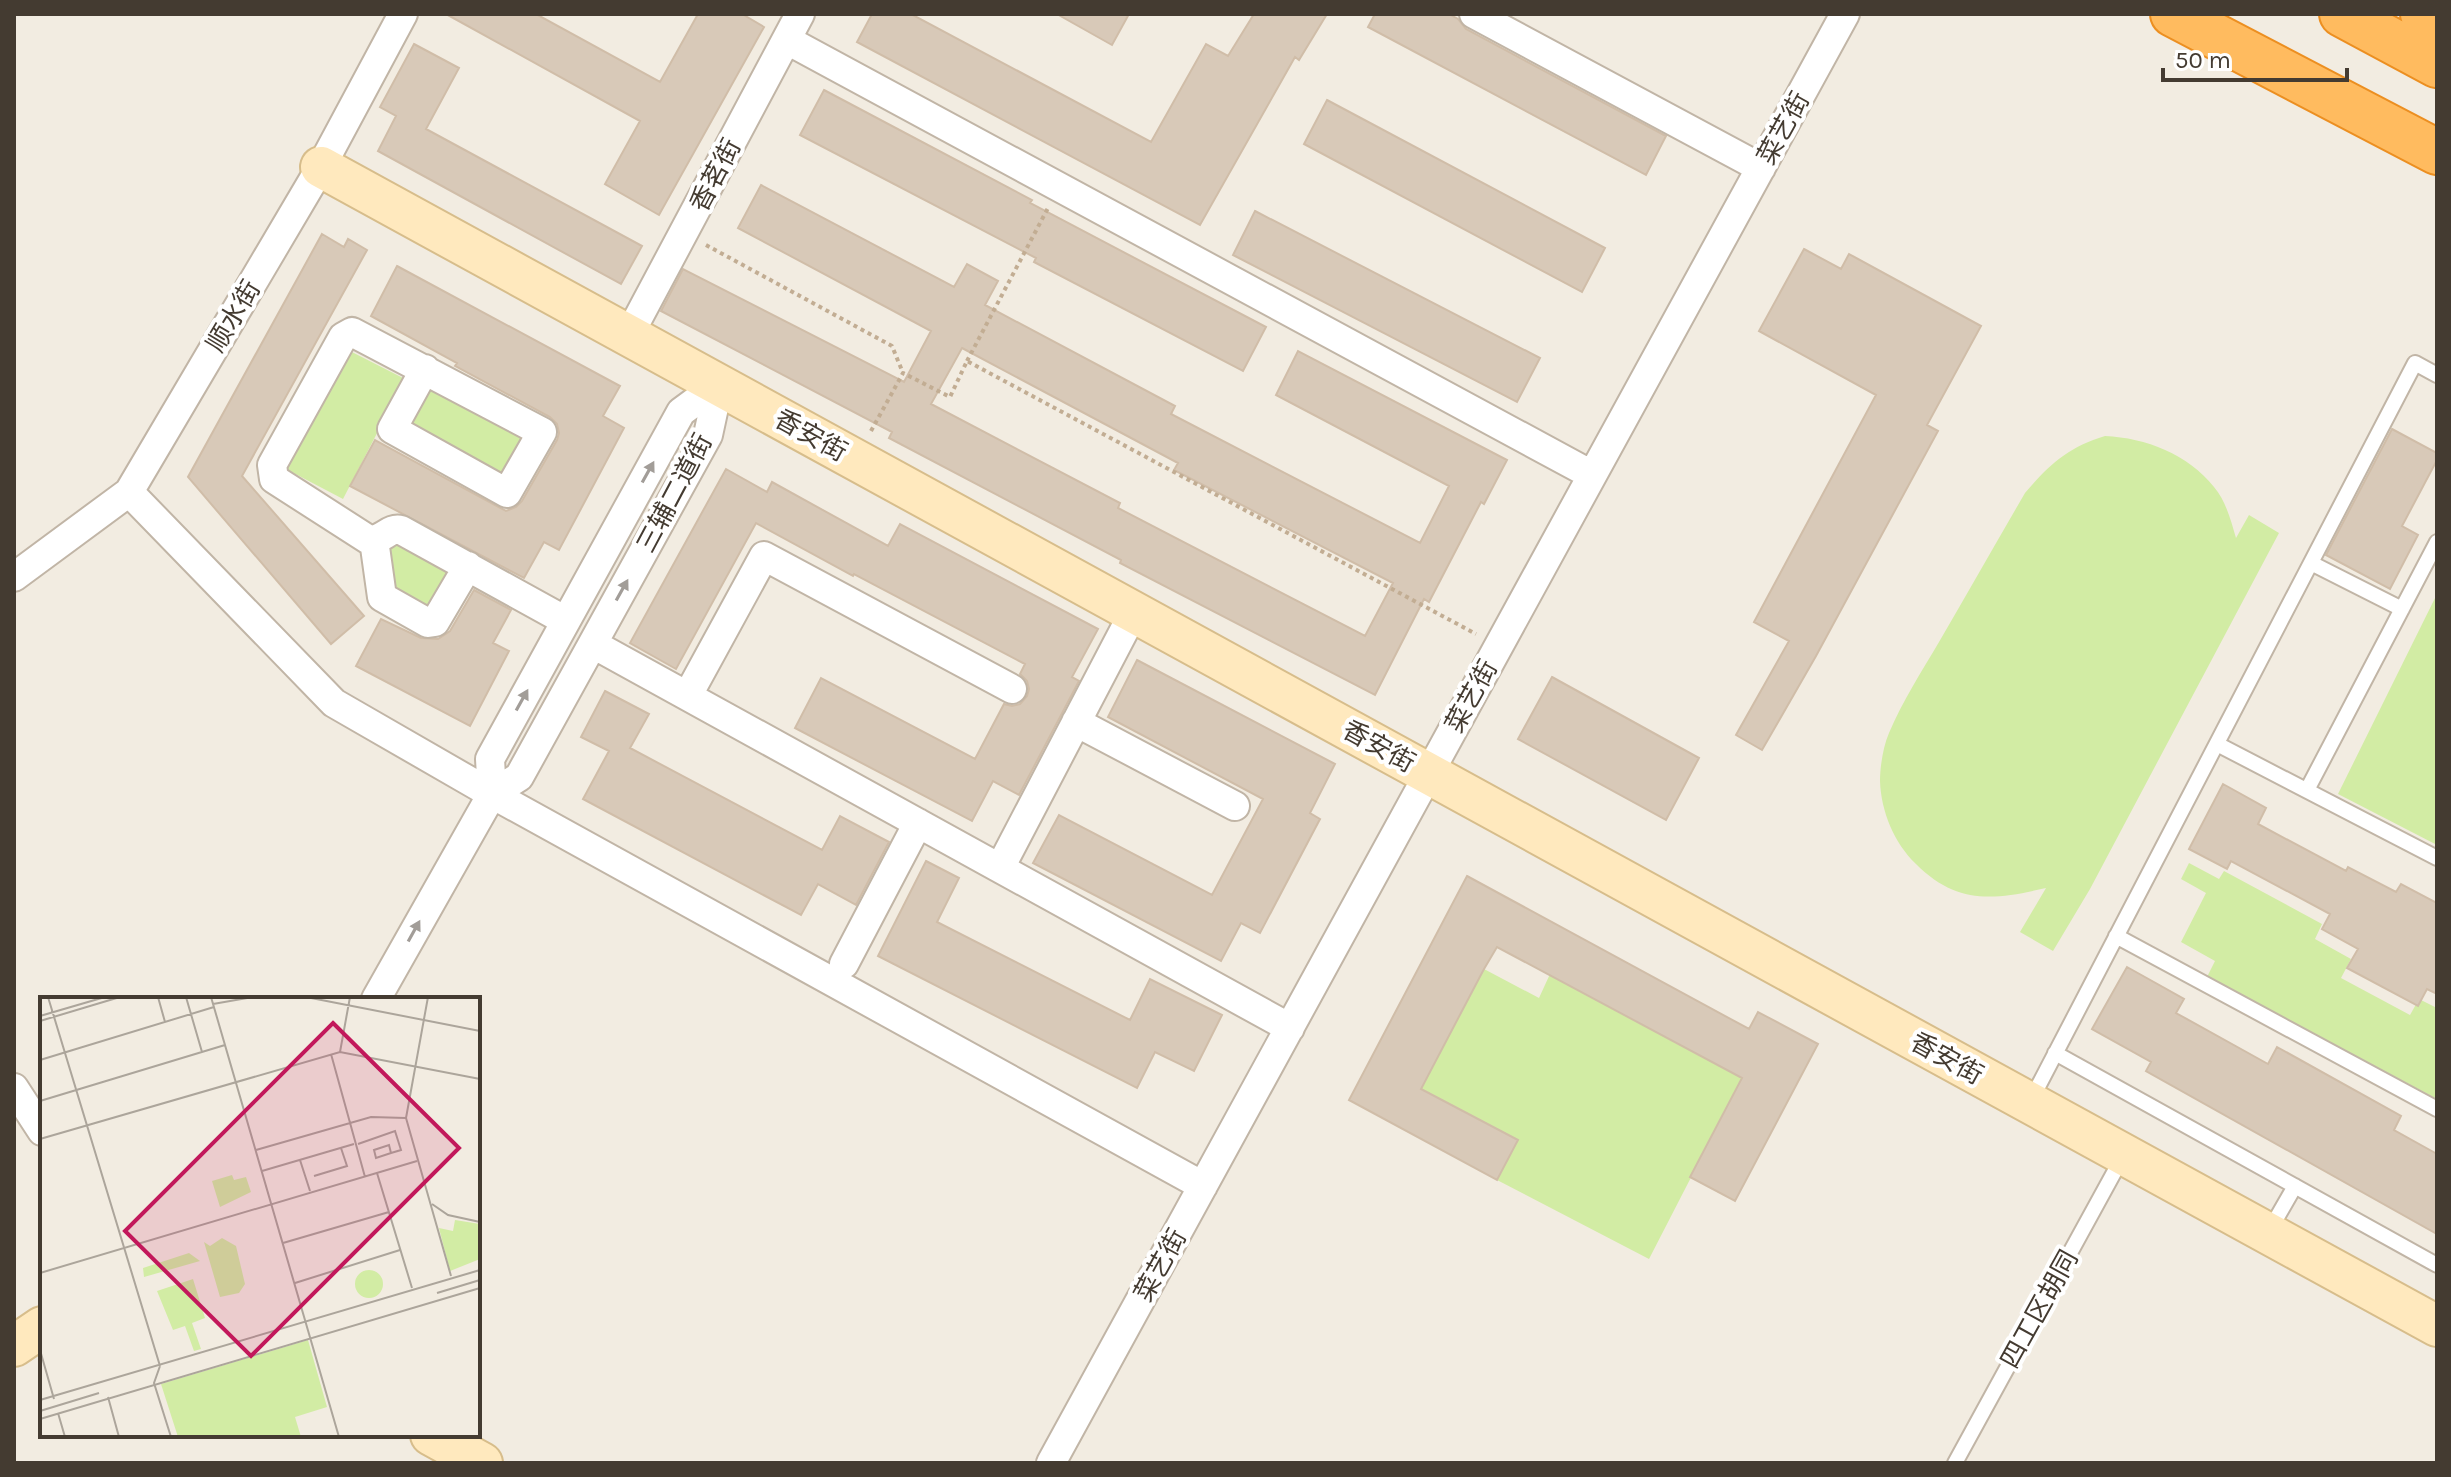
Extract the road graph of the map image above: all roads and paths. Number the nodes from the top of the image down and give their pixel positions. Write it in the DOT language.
graph roads {
  1 [pos="403,14"];
  2 [pos="800,14"];
  3 [pos="1474,14"];
  4 [pos="1845,14"];
  5 [pos="2173,14"];
  6 [pos="2236,14"];
  7 [pos="2342,14"];
  8 [pos="2423,14"];
  9 [pos="2437,22"];
  10 [pos="787,40"];
  11 [pos="2437,65"];
  12 [pos="2437,123"];
  13 [pos="2437,152"];
  14 [pos="321,167"];
  15 [pos="1761,168"];
  16 [pos="1058,186"];
  17 [pos="684,233"];
  18 [pos="629,335"];
  19 [pos="967,361"];
  20 [pos="425,369"];
  21 [pos="903,373"];
  22 [pos="2437,375"];
  23 [pos="719,384"];
  24 [pos="855,459"];
  25 [pos="1592,475"];
  26 [pos="129,492"];
  27 [pos="374,540"];
  28 [pos="2437,542"];
  29 [pos="2311,563"];
  30 [pos="468,566"];
  31 [pos="14,577"];
  32 [pos="2402,609"];
  33 [pos="566,621"];
  34 [pos="1126,627"];
  35 [pos="593,644"];
  36 [pos="1499,646"];
  37 [pos="1012,689"];
  38 [pos="688,695"];
  39 [pos="1076,722"];
  40 [pos="2217,744"];
  41 [pos="1429,774"];
  42 [pos="2307,790"];
  43 [pos="492,794"];
  44 [pos="1235,806"];
  45 [pos="918,823"];
  46 [pos="2437,858"];
  47 [pos="1000,868"];
  48 [pos="2116,936"];
  49 [pos="844,964"];
  50 [pos="377,997"];
  51 [pos="1290,1028"];
  52 [pos="2055,1053"];
  53 [pos="14,1088"];
  54 [pos="2029,1103"];
  55 [pos="2437,1109"];
  56 [pos="40,1128"];
  57 [pos="2124,1155"];
  58 [pos="1203,1186"];
  59 [pos="2295,1186"];
  60 [pos="2268,1233"];
  61 [pos="2437,1265"];
  62 [pos="2437,1326"];
  63 [pos="40,1328"];
  64 [pos="14,1346"];
  65 [pos="435,1437"];
  66 [pos="482,1463"];
  67 [pos="1051,1463"];
  68 [pos="1955,1463"];
  1 -- 14 [label="street, 顺水街"];
  2 -- 10 [label="street, 香茗街"];
  3 -- 15 [label="street"];
  4 -- 15 [label="street, 菜艺街"];
  5 -- 13 [label="highway"];
  6 -- 12 [label="highway"];
  7 -- 11 [label="highway"];
  8 -- 9 [label="highway"];
  10 -- 16 [label="street"];
  10 -- 17 [label="street, 香茗街"];
  14 -- 18 [label="street, 香安街"];
  14 -- 26 [label="street, 顺水街"];
  15 -- 25 [label="street, 菜艺街"];
  16 -- 19 [label="path"];
  16 -- 25 [label="street"];
  17 -- 18 [label="street, 香茗街"];
  17 -- 21 [label="path"];
  18 -- 23 [label="street, 香安街"];
  19 -- 21 [label="path"];
  19 -- 36 [label="path"];
  20 -- 20 [label="street"];
  20 -- 27 [label="street"];
  21 -- 24 [label="path"];
  22 -- 29 [label="lane"];
  23 -- 24 [label="street, 香安街"];
  33 -- 23 [label="street, 三辅二道街, one-way"];
  35 -- 23 [label="street, 三辅二道街, one-way"];
  24 -- 41 [label="street, 香安街"];
  25 -- 36 [label="street, 菜艺街"];
  26 -- 31 [label="street, 顺水街"];
  26 -- 43 [label="street"];
  27 -- 30 [label="street"];
  27 -- 30 [label="street"];
  28 -- 32 [label="lane"];
  29 -- 32 [label="lane"];
  29 -- 40 [label="lane"];
  30 -- 33 [label="street"];
  32 -- 42 [label="lane"];
  43 -- 33 [label="street, 三辅二道街, one-way"];
  34 -- 39 [label="street"];
  35 -- 38 [label="street"];
  35 -- 43 [label="street, 三辅二道街"];
  36 -- 41 [label="street, 菜艺街"];
  37 -- 38 [label="street"];
  38 -- 45 [label="street"];
  39 -- 44 [label="street"];
  39 -- 47 [label="street"];
  40 -- 42 [label="lane"];
  40 -- 48 [label="lane"];
  41 -- 51 [label="street, 菜艺街"];
  41 -- 54 [label="street, 香安街"];
  42 -- 46 [label="lane"];
  50 -- 43 [label="street, 三辅二道街, one-way"];
  43 -- 58 [label="street"];
  45 -- 47 [label="street"];
  45 -- 49 [label="street"];
  47 -- 51 [label="street"];
  48 -- 52 [label="lane"];
  48 -- 55 [label="lane"];
  51 -- 58 [label="street, 菜艺街"];
  52 -- 54 [label="lane"];
  52 -- 59 [label="lane"];
  53 -- 56 [label="street"];
  54 -- 57 [label="street, 香安街"];
  57 -- 60 [label="street, 香安街"];
  57 -- 68 [label="lane, 四工区胡同"];
  58 -- 67 [label="street, 菜艺街"];
  59 -- 60 [label="lane"];
  59 -- 61 [label="lane"];
  60 -- 62 [label="street, 香安街"];
  63 -- 64 [label="street"];
  65 -- 66 [label="street"];
}
